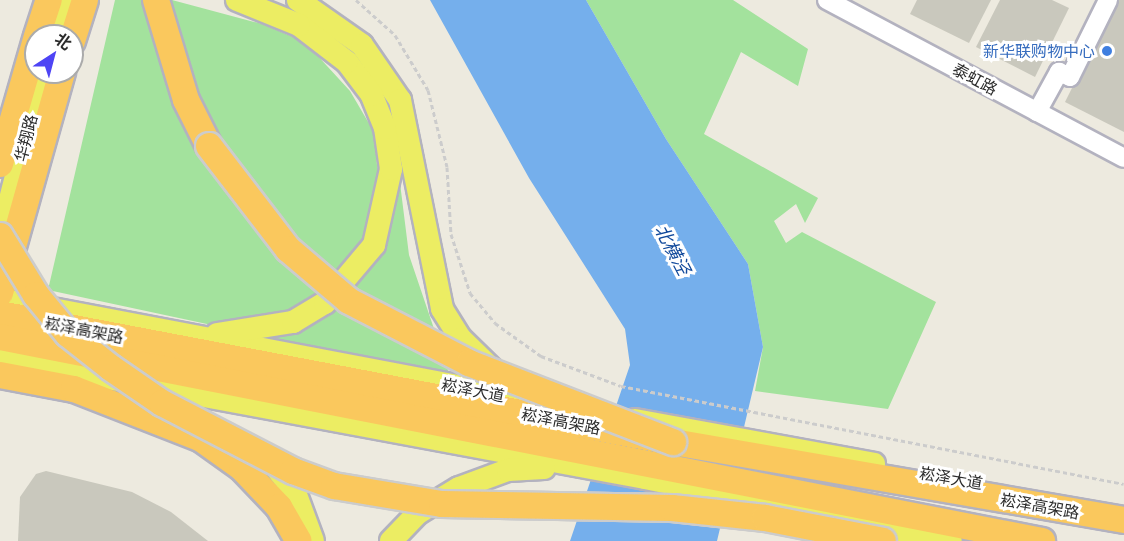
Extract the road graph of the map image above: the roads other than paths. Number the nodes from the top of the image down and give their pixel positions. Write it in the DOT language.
graph roads {
  1 [pos="49,0"];
  2 [pos="64,0"];
  3 [pos="85,0"];
  4 [pos="156,0"];
  5 [pos="237,0"];
  6 [pos="298,0"];
  7 [pos="827,0"];
  8 [pos="1108,0"];
  9 [pos="41,24"];
  10 [pos="57,24"];
  11 [pos="77,24"];
  12 [pos="24,82"];
  13 [pos="40,84"];
  14 [pos="59,84"];
  15 [pos="1037,112"];
  16 [pos="1124,158"];
  17 [pos="0,164"];
  18 [pos="0,237"];
  19 [pos="0,292"];
  20 [pos="0,299"];
  21 [pos="0,314"];
  22 [pos="196,336"];
  23 [pos="0,337"];
  24 [pos="0,358"];
  25 [pos="0,375"];
  26 [pos="155,388"];
  27 [pos="538,401"];
  28 [pos="673,442"];
  29 [pos="578,466"];
  30 [pos="1124,509"];
  31 [pos="1124,520"];
  32 [pos="299,541"];
  33 [pos="314,541"];
  34 [pos="391,541"];
  35 [pos="883,541"];
  36 [pos="951,541"];
  37 [pos="1042,541"];
  1 -- 9 [label="highway"];
  2 -- 10 [label="main road"];
  3 -- 11 [label="highway"];
  4 -- 28 [label="highway, bridge"];
  5 -- 22 [label="main road"];
  6 -- 27 [label="main road, bridge"];
  7 -- 15 [label="street, 泰虹路"];
  8 -- 15 [label="street"];
  12 -- 17 [label="highway"];
  13 -- 18 [label="main road, 华翔路"];
  14 -- 19 [label="highway"];
  15 -- 16 [label="street, 泰虹路"];
  18 -- 35 [label="highway, bridge"];
  20 -- 22 [label="main road, 崧泽大道"];
  21 -- 28 [label="highway, 崧泽高架路, bridge"];
  22 -- 27 [label="main road, 崧泽大道"];
  23 -- 37 [label="highway, 崧泽高架路, bridge"];
  24 -- 26 [label="main road, bridge"];
  25 -- 32 [label="highway"];
  26 -- 29 [label="main road"];
  26 -- 33 [label="main road, bridge"];
  27 -- 30 [label="main road, 崧泽大道, bridge"];
  28 -- 31 [label="highway, 崧泽高架路"];
  29 -- 34 [label="main road"];
  29 -- 36 [label="main road"];
}
